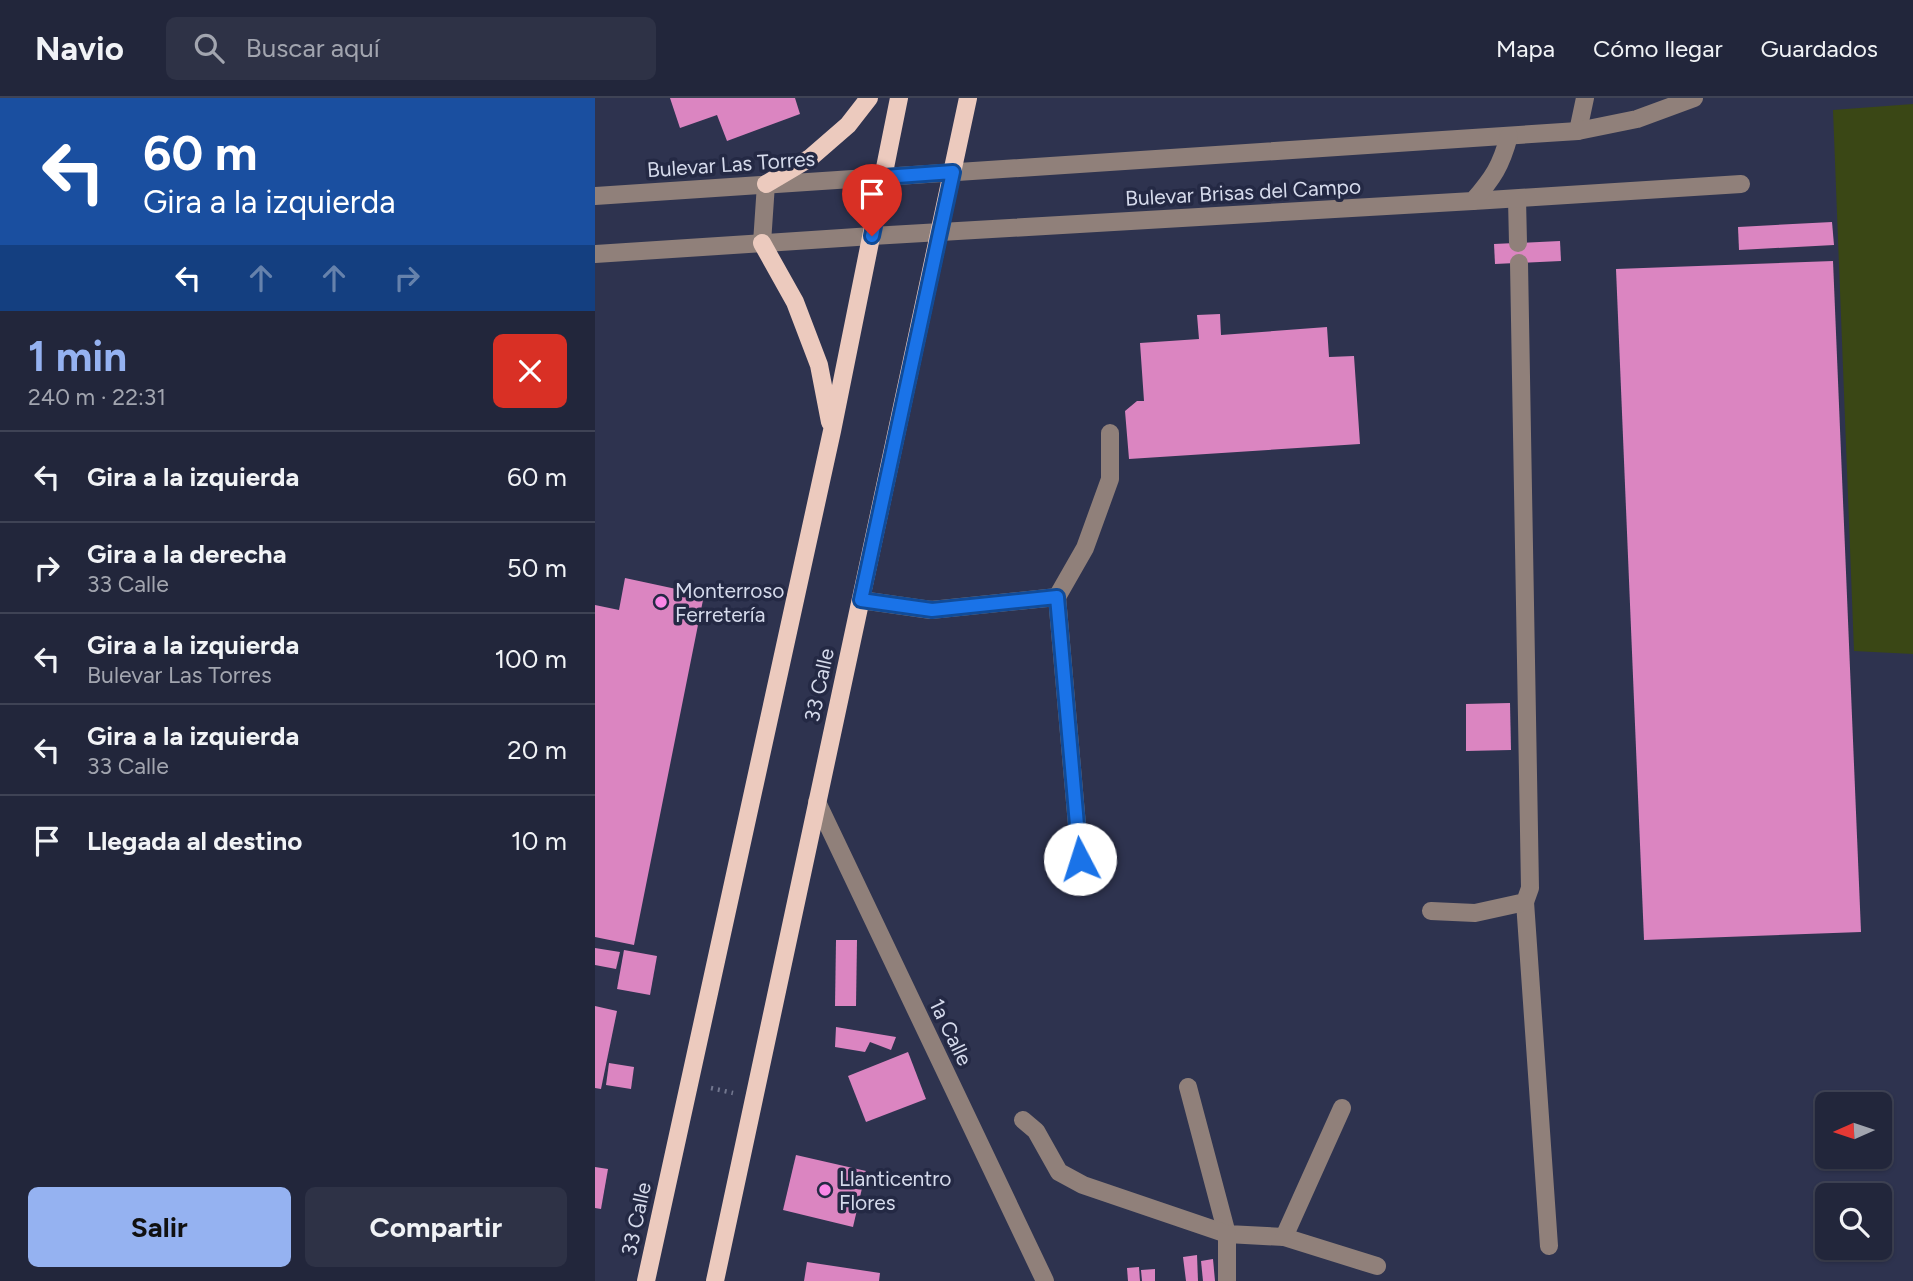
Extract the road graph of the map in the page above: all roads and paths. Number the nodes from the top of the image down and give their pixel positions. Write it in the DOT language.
graph roads {
  1 [pos="869,98"];
  2 [pos="899,98"];
  3 [pos="968,98"];
  4 [pos="1585,98"];
  5 [pos="1694,98"];
  6 [pos="1578,131"];
  7 [pos="1509,135"];
  8 [pos="953,172"];
  9 [pos="884,177"];
  10 [pos="767,184"];
  11 [pos="1741,184"];
  12 [pos="595,196"];
  13 [pos="1517,199"];
  14 [pos="1473,201"];
  15 [pos="939,233"];
  16 [pos="872,236"];
  17 [pos="762,243"];
  18 [pos="1518,243"];
  19 [pos="595,254"];
  20 [pos="1519,263"];
  21 [pos="832,431"];
  22 [pos="1110,433"];
  23 [pos="1057,597"];
  24 [pos="861,600"];
  25 [pos="817,802"];
  26 [pos="1080,859"];
  27 [pos="1525,902"];
  28 [pos="1431,911"];
  29 [pos="689,1083"];
  30 [pos="1188,1087"];
  31 [pos="754,1097"];
  32 [pos="1342,1108"];
  33 [pos="1023,1120"];
  34 [pos="1227,1234"];
  35 [pos="1284,1237"];
  36 [pos="1549,1246"];
  37 [pos="1377,1266"];
  38 [pos="646,1281"];
  39 [pos="715,1281"];
  40 [pos="1045,1281"];
  41 [pos="1227,1281"];
  1 -- 10 [label="main road"];
  2 -- 9 [label="main road, 33 Calle"];
  3 -- 8 [label="main road, 33 Calle"];
  4 -- 6 [label="street"];
  5 -- 6 [label="street, Bulevar Brisas del Campo"];
  6 -- 7 [label="street, Bulevar Brisas del Campo"];
  7 -- 8 [label="street, Bulevar Brisas del Campo"];
  7 -- 14 [label="street"];
  8 -- 9 [label="street, Bulevar Las Torres"];
  8 -- 15 [label="main road, 33 Calle"];
  9 -- 10 [label="street, Bulevar Las Torres"];
  9 -- 16 [label="main road, 33 Calle"];
  10 -- 12 [label="street, Bulevar Las Torres"];
  10 -- 17 [label="street"];
  11 -- 13 [label="street, Bulevar Brisas del Campo"];
  13 -- 14 [label="street, Bulevar Brisas del Campo"];
  13 -- 18 [label="street"];
  14 -- 15 [label="street, Bulevar Brisas del Campo"];
  15 -- 16 [label="street"];
  15 -- 24 [label="main road, 33 Calle"];
  16 -- 17 [label="street"];
  16 -- 21 [label="main road, 33 Calle"];
  17 -- 19 [label="street"];
  17 -- 21 [label="main road"];
  20 -- 27 [label="street"];
  21 -- 29 [label="main road, 33 Calle"];
  22 -- 23 [label="street"];
  23 -- 24 [label="street"];
  23 -- 26 [label="street"];
  24 -- 25 [label="main road, 33 Calle"];
  25 -- 31 [label="main road, 33 Calle"];
  25 -- 40 [label="street, 1a Calle"];
  27 -- 28 [label="street"];
  27 -- 36 [label="street"];
  29 -- 31 [label="path"];
  29 -- 38 [label="main road, 33 Calle"];
  30 -- 34 [label="street"];
  31 -- 39 [label="main road, 33 Calle"];
  32 -- 35 [label="street"];
  33 -- 34 [label="street"];
  34 -- 35 [label="street"];
  34 -- 41 [label="street"];
  35 -- 37 [label="street"];
}
